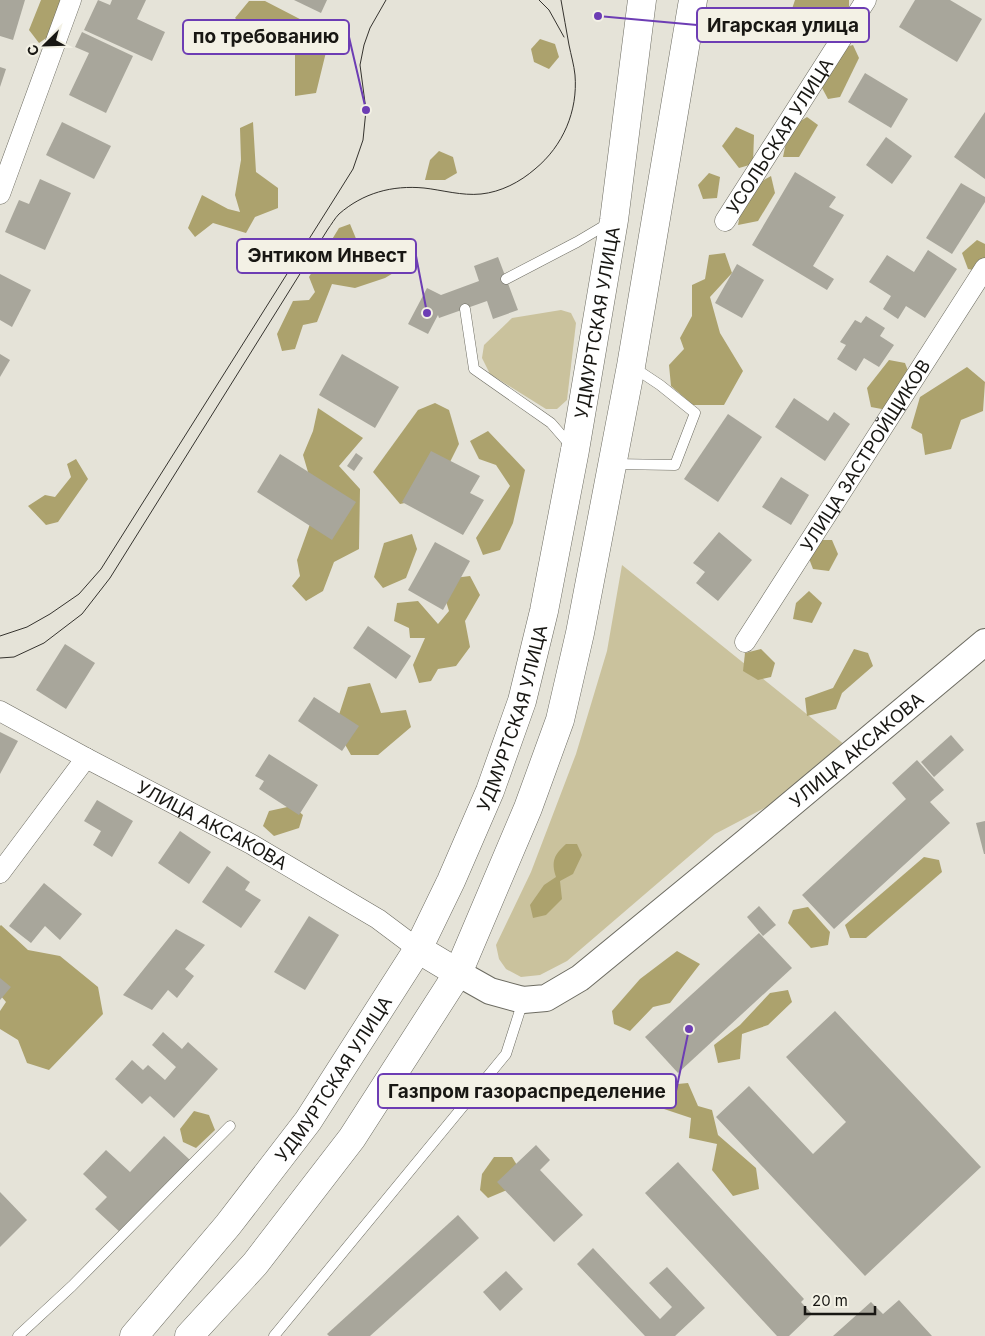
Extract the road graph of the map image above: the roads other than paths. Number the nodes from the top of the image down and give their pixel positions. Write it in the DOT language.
graph roads {
  1 [pos="71,0"];
  2 [pos="642,0"];
  3 [pos="693,0"];
  4 [pos="866,0"];
  5 [pos="0,194"];
  6 [pos="614,220"];
  7 [pos="725,221"];
  8 [pos="985,268"];
  9 [pos="506,279"];
  10 [pos="465,308"];
  11 [pos="631,366"];
  12 [pos="575,450"];
  13 [pos="612,464"];
  14 [pos="745,642"];
  15 [pos="985,642"];
  16 [pos="0,711"];
  17 [pos="86,758"];
  18 [pos="0,873"];
  19 [pos="418,949"];
  20 [pos="458,973"];
  21 [pos="523,1000"];
  22 [pos="230,1126"];
  23 [pos="18,1336"];
  24 [pos="134,1336"];
  25 [pos="189,1336"];
  26 [pos="274,1336"];
  1 -- 5 [label="street"];
  2 -- 6 [label="main road, УДМУРТСКАЯ УЛИЦА"];
  3 -- 11 [label="main road"];
  4 -- 7 [label="street, УСОЛЬСКАЯ УЛИЦА"];
  6 -- 9 [label="lane"];
  6 -- 12 [label="main road, УДМУРТСКАЯ УЛИЦА"];
  8 -- 14 [label="street, УЛИЦА ЗАСТРОЙЩИКОВ"];
  10 -- 12 [label="lane"];
  11 -- 13 [label="main road"];
  11 -- 13 [label="lane"];
  12 -- 19 [label="main road, УДМУРТСКАЯ УЛИЦА"];
  13 -- 20 [label="main road"];
  15 -- 21 [label="street, УЛИЦА АКСАКОВА"];
  16 -- 17 [label="street, УЛИЦА АКСАКОВА"];
  17 -- 18 [label="street"];
  17 -- 19 [label="street, УЛИЦА АКСАКОВА"];
  19 -- 20 [label="main road"];
  19 -- 24 [label="main road, УДМУРТСКАЯ УЛИЦА"];
  20 -- 21 [label="street"];
  20 -- 25 [label="main road"];
  21 -- 26 [label="lane"];
  22 -- 23 [label="lane"];
}
